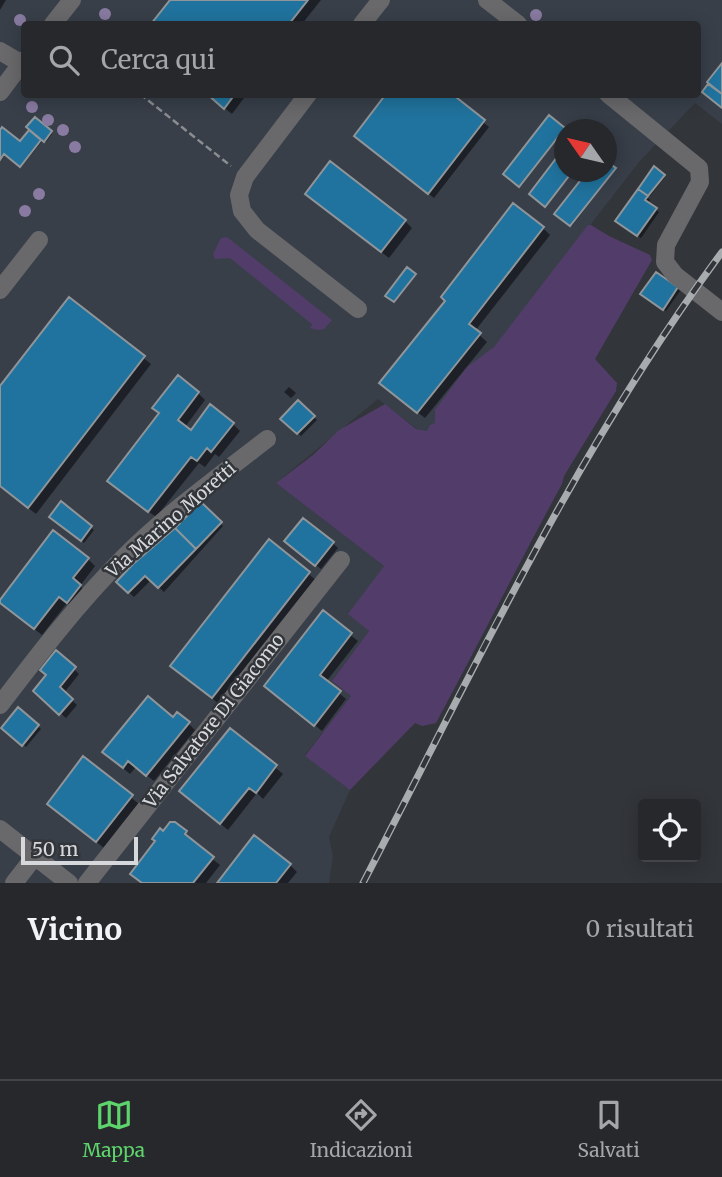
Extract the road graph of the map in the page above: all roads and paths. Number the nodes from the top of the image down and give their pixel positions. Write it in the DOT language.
graph roads {
  1 [pos="72,0"];
  2 [pos="381,0"];
  3 [pos="487,0"];
  4 [pos="55,21"];
  5 [pos="364,21"];
  6 [pos="514,21"];
  7 [pos="0,51"];
  8 [pos="21,61"];
  9 [pos="21,65"];
  10 [pos="0,92"];
  11 [pos="145,98"];
  12 [pos="305,98"];
  13 [pos="613,98"];
  14 [pos="245,177"];
  15 [pos="39,240"];
  16 [pos="0,290"];
  17 [pos="358,309"];
  18 [pos="722,312"];
  19 [pos="267,439"];
  20 [pos="341,560"];
  21 [pos="0,705"];
  22 [pos="0,829"];
  23 [pos="35,856"];
  24 [pos="14,883"];
  25 [pos="69,883"];
  26 [pos="87,883"];
  1 -- 4 [label="street"];
  2 -- 5 [label="street"];
  3 -- 6 [label="street"];
  7 -- 8 [label="street"];
  9 -- 10 [label="street"];
  11 -- 14 [label="path"];
  12 -- 14 [label="street"];
  13 -- 18 [label="street"];
  14 -- 17 [label="street"];
  15 -- 16 [label="street"];
  19 -- 21 [label="street, Via Marino Moretti"];
  20 -- 26 [label="street, Via Salvatore Di Giacomo"];
  22 -- 23 [label="street"];
  23 -- 24 [label="street"];
  23 -- 25 [label="street"];
}
